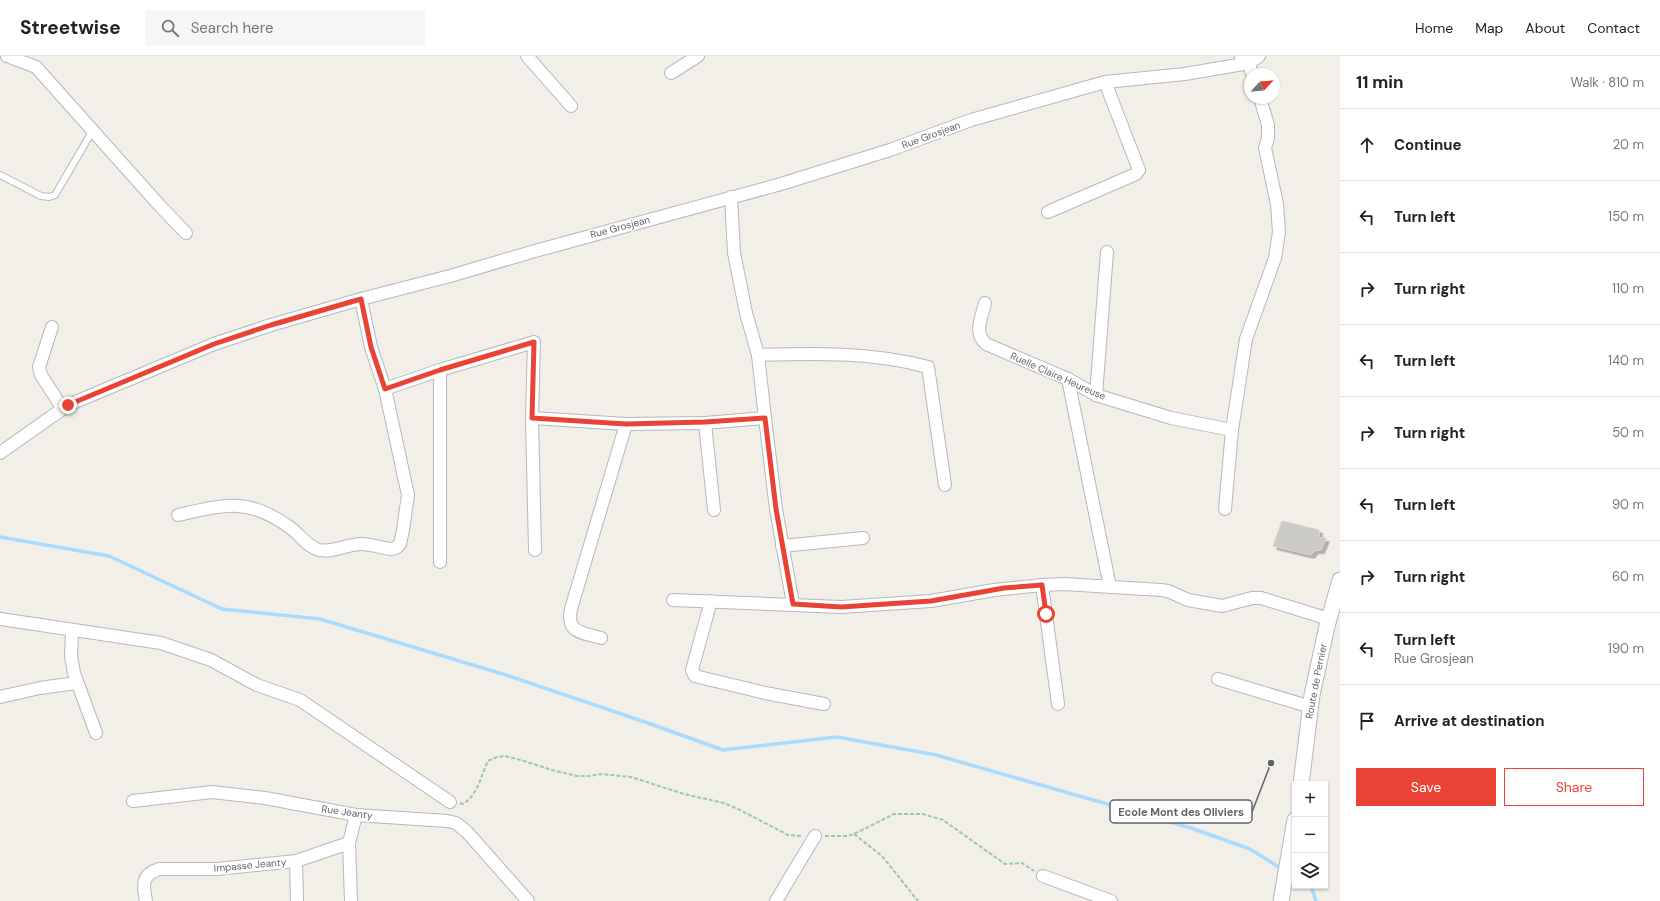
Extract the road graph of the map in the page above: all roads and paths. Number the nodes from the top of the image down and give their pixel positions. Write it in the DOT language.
graph roads {
  1 [pos="7,56"];
  2 [pos="528,56"];
  3 [pos="698,56"];
  4 [pos="1259,56"];
  5 [pos="39,61"];
  6 [pos="1248,64"];
  7 [pos="671,73"];
  8 [pos="1105,82"];
  9 [pos="1262,104"];
  10 [pos="571,106"];
  11 [pos="93,130"];
  12 [pos="0,175"];
  13 [pos="731,197"];
  14 [pos="1048,212"];
  15 [pos="186,233"];
  16 [pos="1107,252"];
  17 [pos="361,299"];
  18 [pos="985,303"];
  19 [pos="52,327"];
  20 [pos="758,355"];
  21 [pos="440,370"];
  22 [pos="1068,380"];
  23 [pos="385,389"];
  24 [pos="1096,395"];
  25 [pos="63,409"];
  26 [pos="532,418"];
  27 [pos="765,418"];
  28 [pos="705,422"];
  29 [pos="626,424"];
  30 [pos="1232,430"];
  31 [pos="0,453"];
  32 [pos="945,485"];
  33 [pos="1225,509"];
  34 [pos="714,510"];
  35 [pos="178,515"];
  36 [pos="863,538"];
  37 [pos="782,546"];
  38 [pos="535,550"];
  39 [pos="440,562"];
  40 [pos="1340,580"];
  41 [pos="1042,585"];
  42 [pos="1110,587"];
  43 [pos="673,600"];
  44 [pos="711,601"];
  45 [pos="793,604"];
  46 [pos="0,619"];
  47 [pos="1329,619"];
  48 [pos="72,631"];
  49 [pos="601,638"];
  50 [pos="1218,679"];
  51 [pos="76,683"];
  52 [pos="0,697"];
  53 [pos="824,704"];
  54 [pos="1058,704"];
  55 [pos="1311,707"];
  56 [pos="96,733"];
  57 [pos="1301,781"];
  58 [pos="132,800"];
  59 [pos="450,802"];
  60 [pos="356,815"];
  61 [pos="854,834"];
  62 [pos="815,836"];
  63 [pos="1292,837"];
  64 [pos="349,843"];
  65 [pos="296,861"];
  66 [pos="1043,876"];
  67 [pos="146,901"];
  68 [pos="297,901"];
  69 [pos="351,901"];
  70 [pos="528,901"];
  71 [pos="776,901"];
  72 [pos="918,901"];
  73 [pos="1111,901"];
  74 [pos="1281,901"];
  1 -- 5 [label="street"];
  2 -- 10 [label="street"];
  3 -- 7 [label="street"];
  4 -- 6 [label="street, Rue Grosjean"];
  5 -- 11 [label="street"];
  6 -- 8 [label="street, Rue Grosjean"];
  8 -- 13 [label="street, Rue Grosjean"];
  8 -- 14 [label="street"];
  9 -- 30 [label="street"];
  11 -- 12 [label="lane"];
  11 -- 15 [label="street"];
  13 -- 17 [label="street, Rue Grosjean"];
  13 -- 20 [label="street"];
  16 -- 24 [label="street"];
  17 -- 23 [label="street"];
  17 -- 25 [label="street, Rue Grosjean"];
  18 -- 22 [label="street, Ruelle Claire Heureuse"];
  19 -- 25 [label="street"];
  20 -- 27 [label="street"];
  20 -- 32 [label="street"];
  21 -- 23 [label="street"];
  21 -- 26 [label="street"];
  21 -- 39 [label="street"];
  22 -- 24 [label="street, Ruelle Claire Heureuse"];
  22 -- 42 [label="street"];
  23 -- 35 [label="street"];
  24 -- 30 [label="street, Ruelle Claire Heureuse"];
  25 -- 31 [label="street, Rue Grosjean"];
  26 -- 29 [label="street"];
  26 -- 38 [label="street"];
  27 -- 28 [label="street"];
  27 -- 37 [label="street"];
  28 -- 29 [label="street"];
  28 -- 34 [label="street"];
  29 -- 49 [label="street"];
  30 -- 33 [label="street"];
  36 -- 37 [label="street"];
  37 -- 45 [label="street"];
  40 -- 47 [label="street, Route de Pernier"];
  41 -- 42 [label="street"];
  41 -- 45 [label="street"];
  41 -- 54 [label="street"];
  42 -- 47 [label="street"];
  43 -- 44 [label="street"];
  44 -- 45 [label="street"];
  44 -- 53 [label="street"];
  46 -- 48 [label="street"];
  47 -- 55 [label="street, Route de Pernier"];
  48 -- 51 [label="street"];
  48 -- 59 [label="street"];
  50 -- 55 [label="street"];
  51 -- 52 [label="street"];
  51 -- 56 [label="street"];
  55 -- 57 [label="street, Route de Pernier"];
  58 -- 60 [label="street, Rue Jeanty"];
  59 -- 62 [label="path"];
  60 -- 64 [label="street"];
  60 -- 70 [label="street, Rue Jeanty"];
  61 -- 62 [label="path"];
  61 -- 66 [label="path"];
  61 -- 72 [label="path"];
  62 -- 71 [label="street"];
  63 -- 74 [label="street"];
  64 -- 65 [label="street, Impasse Jeanty"];
  64 -- 69 [label="street"];
  65 -- 67 [label="street, Impasse Jeanty"];
  65 -- 68 [label="street"];
  66 -- 73 [label="street"];
}
